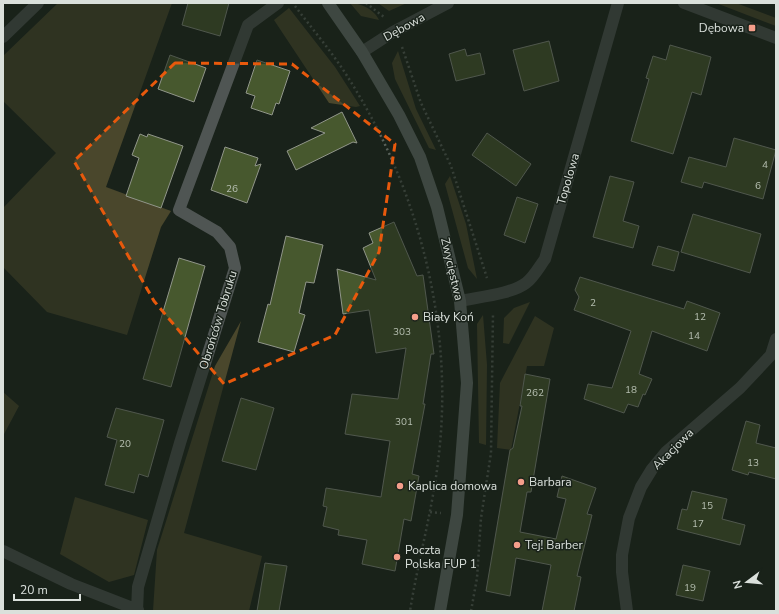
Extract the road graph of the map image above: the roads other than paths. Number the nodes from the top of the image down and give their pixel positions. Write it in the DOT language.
graph roads {
  1 [pos="38,3"];
  2 [pos="278,3"];
  3 [pos="328,3"];
  4 [pos="448,3"];
  5 [pos="618,3"];
  6 [pos="684,3"];
  7 [pos="3,37"];
  8 [pos="776,38"];
  9 [pos="362,52"];
  10 [pos="460,301"];
  11 [pos="776,339"];
  12 [pos="774,356"];
  13 [pos="3,551"];
  14 [pos="137,610"];
  15 [pos="440,611"];
  16 [pos="627,611"];
  1 -- 7 [label="street"];
  2 -- 14 [label="street, Obrońców Tobruku"];
  3 -- 9 [label="main road, Zwycięstwa"];
  4 -- 9 [label="street, Dębowa"];
  5 -- 10 [label="street, Topolowa"];
  6 -- 8 [label="street"];
  9 -- 10 [label="main road, Zwycięstwa"];
  10 -- 15 [label="main road, Zwycięstwa"];
  11 -- 12 [label="street, Akacjowa"];
  12 -- 16 [label="street, Akacjowa"];
  13 -- 14 [label="street"];
}
